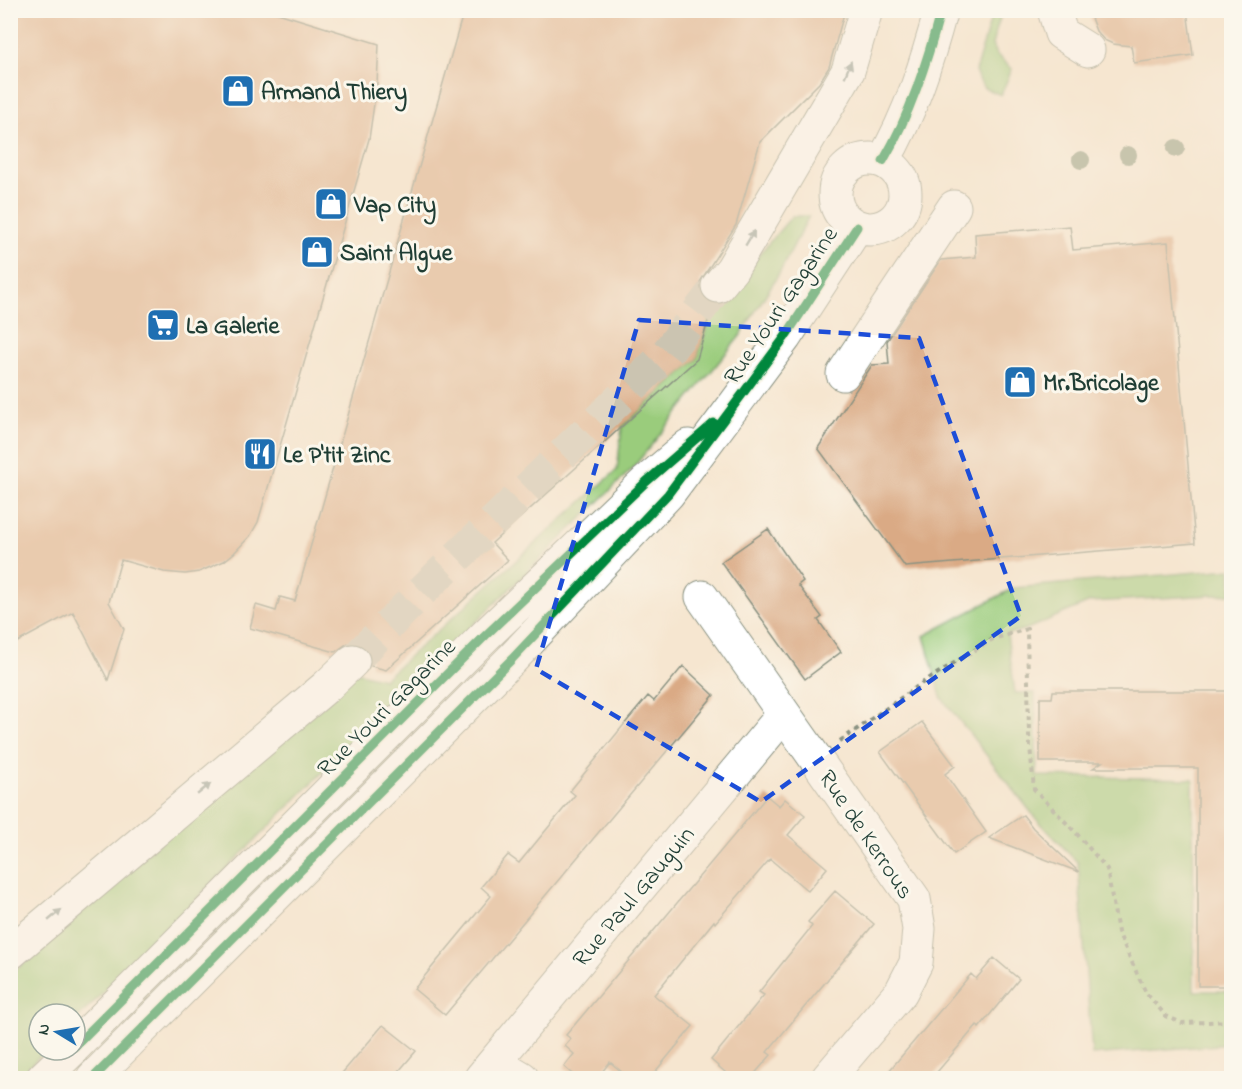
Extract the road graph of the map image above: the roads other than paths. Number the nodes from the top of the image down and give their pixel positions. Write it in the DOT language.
graph roads {
  1 [pos="866,10"];
  2 [pos="941,10"];
  3 [pos="1054,10"];
  4 [pos="1088,50"];
  5 [pos="883,161"];
  6 [pos="902,207"];
  7 [pos="857,226"];
  8 [pos="718,286"];
  9 [pos="843,374"];
  10 [pos="734,406"];
  11 [pos="702,597"];
  12 [pos="353,661"];
  13 [pos="784,714"];
  14 [pos="10,953"];
  15 [pos="87,1035"];
  16 [pos="499,1073"];
  17 [pos="93,1078"];
  18 [pos="828,1078"];
  8 -- 1 [label="street, one-way"];
  2 -- 5 [label="street"];
  3 -- 4 [label="street"];
  5 -- 6 [label="street"];
  5 -- 7 [label="street"];
  6 -- 7 [label="street"];
  6 -- 9 [label="street"];
  7 -- 10 [label="street, Rue Youri Gagarine"];
  10 -- 15 [label="street, Rue Youri Gagarine"];
  10 -- 17 [label="street, Rue Youri Gagarine"];
  11 -- 13 [label="street, Rue de Kerrous"];
  14 -- 12 [label="street, one-way"];
  13 -- 16 [label="street, Rue Paul Gauguin"];
  13 -- 18 [label="street, Rue de Kerrous"];
}
